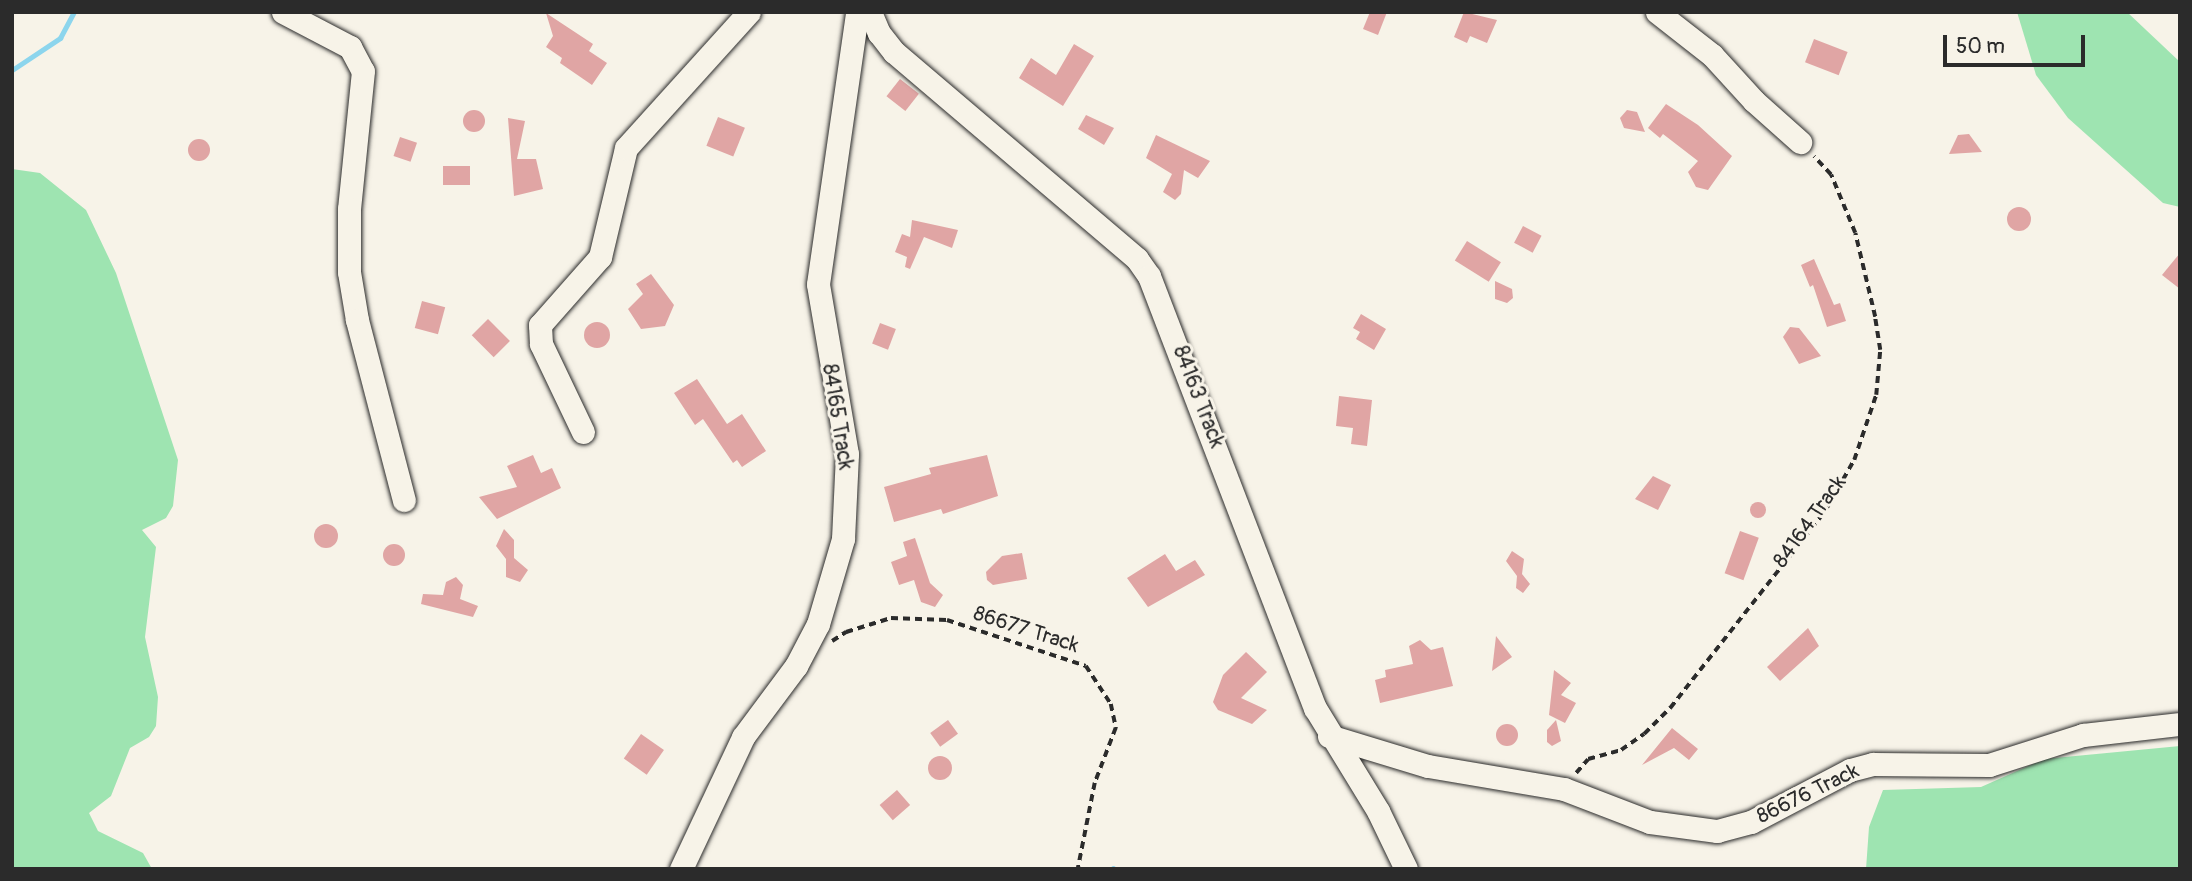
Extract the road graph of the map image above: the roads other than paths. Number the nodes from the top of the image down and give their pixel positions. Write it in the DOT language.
graph roads {
  1 [pos="283,12"];
  2 [pos="749,12"];
  3 [pos="857,12"];
  4 [pos="870,12"];
  5 [pos="1657,12"];
  6 [pos="1800,142"];
  7 [pos="583,432"];
  8 [pos="404,500"];
  9 [pos="2180,724"];
  10 [pos="1329,736"];
  11 [pos="681,869"];
  12 [pos="1406,869"];
  1 -- 8 [label="street"];
  2 -- 7 [label="street"];
  3 -- 11 [label="street, 84165 Track"];
  4 -- 10 [label="street, 84163 Track"];
  5 -- 6 [label="street"];
  9 -- 10 [label="street, 86676 Track"];
  10 -- 12 [label="street, 84163 Track"];
}
